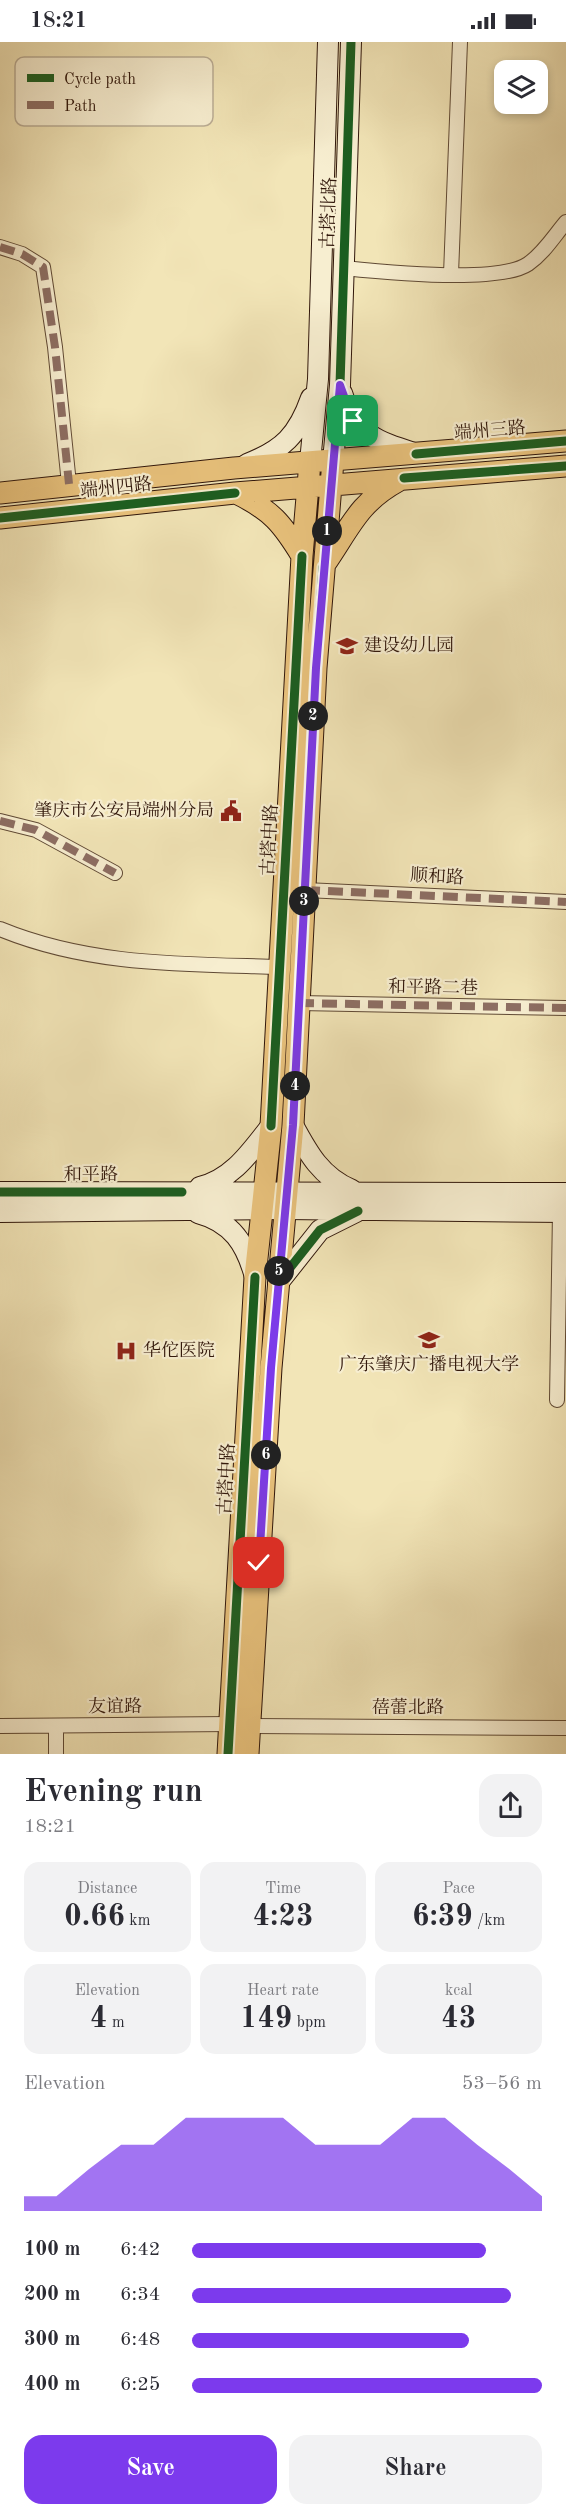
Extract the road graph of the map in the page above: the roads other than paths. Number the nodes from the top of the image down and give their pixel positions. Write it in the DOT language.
graph roads {
  1 [pos="328,42"];
  2 [pos="351,42"];
  3 [pos="460,42"];
  4 [pos="566,222"];
  5 [pos="0,247"];
  6 [pos="344,268"];
  7 [pos="452,274"];
  8 [pos="318,379"];
  9 [pos="340,385"];
  10 [pos="566,441"];
  11 [pos="416,454"];
  12 [pos="333,461"];
  13 [pos="310,462"];
  14 [pos="566,466"];
  15 [pos="234,468"];
  16 [pos="404,478"];
  17 [pos="69,484"];
  18 [pos="331,485"];
  19 [pos="308,487"];
  20 [pos="0,493"];
  21 [pos="235,493"];
  22 [pos="0,518"];
  23 [pos="302,556"];
  24 [pos="323,567"];
  25 [pos="306,668"];
  26 [pos="0,821"];
  27 [pos="115,873"];
  28 [pos="305,890"];
  29 [pos="566,902"];
  30 [pos="0,929"];
  31 [pos="279,967"];
  32 [pos="299,1003"];
  33 [pos="566,1008"];
  34 [pos="271,1125"];
  35 [pos="293,1125"];
  36 [pos="0,1192"];
  37 [pos="183,1200"];
  38 [pos="263,1200"];
  39 [pos="286,1200"];
  40 [pos="358,1202"];
  41 [pos="564,1206"];
  42 [pos="0,1212"];
  43 [pos="255,1277"];
  44 [pos="278,1283"];
  45 [pos="271,1368"];
  46 [pos="250,1369"];
  47 [pos="557,1400"];
  48 [pos="240,1725"];
  49 [pos="0,1726"];
  50 [pos="56,1726"];
  51 [pos="566,1728"];
  52 [pos="56,1754"];
  53 [pos="228,1754"];
  54 [pos="248,1754"];
  1 -- 8 [label="main road, 古塔北路"];
  2 -- 6 [label="main road, 古塔北路"];
  3 -- 7 [label="street"];
  4 -- 7 [label="street"];
  5 -- 17 [label="street"];
  6 -- 7 [label="street"];
  6 -- 9 [label="main road, 古塔北路"];
  8 -- 13 [label="main road, 古塔北路"];
  8 -- 15 [label="main road"];
  9 -- 11 [label="main road"];
  9 -- 12 [label="main road, 古塔北路"];
  10 -- 11 [label="main road, 端州三路"];
  11 -- 12 [label="main road, 端州三路"];
  12 -- 13 [label="main road, 端州三路"];
  12 -- 18 [label="main road, 古塔中路"];
  13 -- 15 [label="main road, 端州四路"];
  13 -- 19 [label="main road, 古塔中路"];
  14 -- 16 [label="main road"];
  15 -- 17 [label="main road, 端州四路"];
  16 -- 18 [label="main road"];
  16 -- 24 [label="main road"];
  17 -- 20 [label="main road, 端州四路"];
  18 -- 19 [label="main road, 端州四路"];
  18 -- 24 [label="main road, 古塔中路"];
  19 -- 21 [label="main road, 端州四路"];
  19 -- 23 [label="main road, 古塔中路"];
  21 -- 22 [label="main road, 端州四路"];
  21 -- 23 [label="main road"];
  23 -- 25 [label="main road, 古塔中路"];
  24 -- 25 [label="main road, 古塔中路"];
  25 -- 28 [label="main road, 古塔中路"];
  25 -- 31 [label="main road, 古塔中路"];
  26 -- 27 [label="street"];
  28 -- 29 [label="street, 顺和路"];
  28 -- 32 [label="main road, 古塔中路"];
  30 -- 31 [label="street"];
  31 -- 34 [label="main road, 古塔中路"];
  32 -- 33 [label="street, 和平路二巷"];
  32 -- 35 [label="main road, 古塔中路"];
  34 -- 37 [label="main road"];
  34 -- 38 [label="main road, 古塔中路"];
  35 -- 39 [label="main road, 古塔中路"];
  35 -- 40 [label="main road"];
  36 -- 37 [label="main road, 和平路"];
  37 -- 38 [label="main road, 和平路"];
  37 -- 42 [label="main road, 和平路"];
  37 -- 43 [label="main road"];
  38 -- 39 [label="main road, 和平路"];
  38 -- 43 [label="main road, 古塔中路"];
  39 -- 40 [label="main road, 和平路"];
  39 -- 44 [label="main road, 古塔中路"];
  40 -- 41 [label="main road, 和平路"];
  40 -- 44 [label="main road"];
  41 -- 47 [label="street"];
  43 -- 46 [label="main road, 古塔中路"];
  44 -- 45 [label="main road, 古塔中路"];
  45 -- 46 [label="main road"];
  45 -- 48 [label="main road, 古塔中路"];
  46 -- 48 [label="main road, 古塔中路"];
  48 -- 50 [label="street, 友谊路"];
  48 -- 51 [label="street, 蓓蕾北路"];
  48 -- 53 [label="main road, 古塔中路"];
  48 -- 54 [label="main road, 古塔中路"];
  49 -- 50 [label="street, 友谊路"];
  50 -- 52 [label="street"];
}
